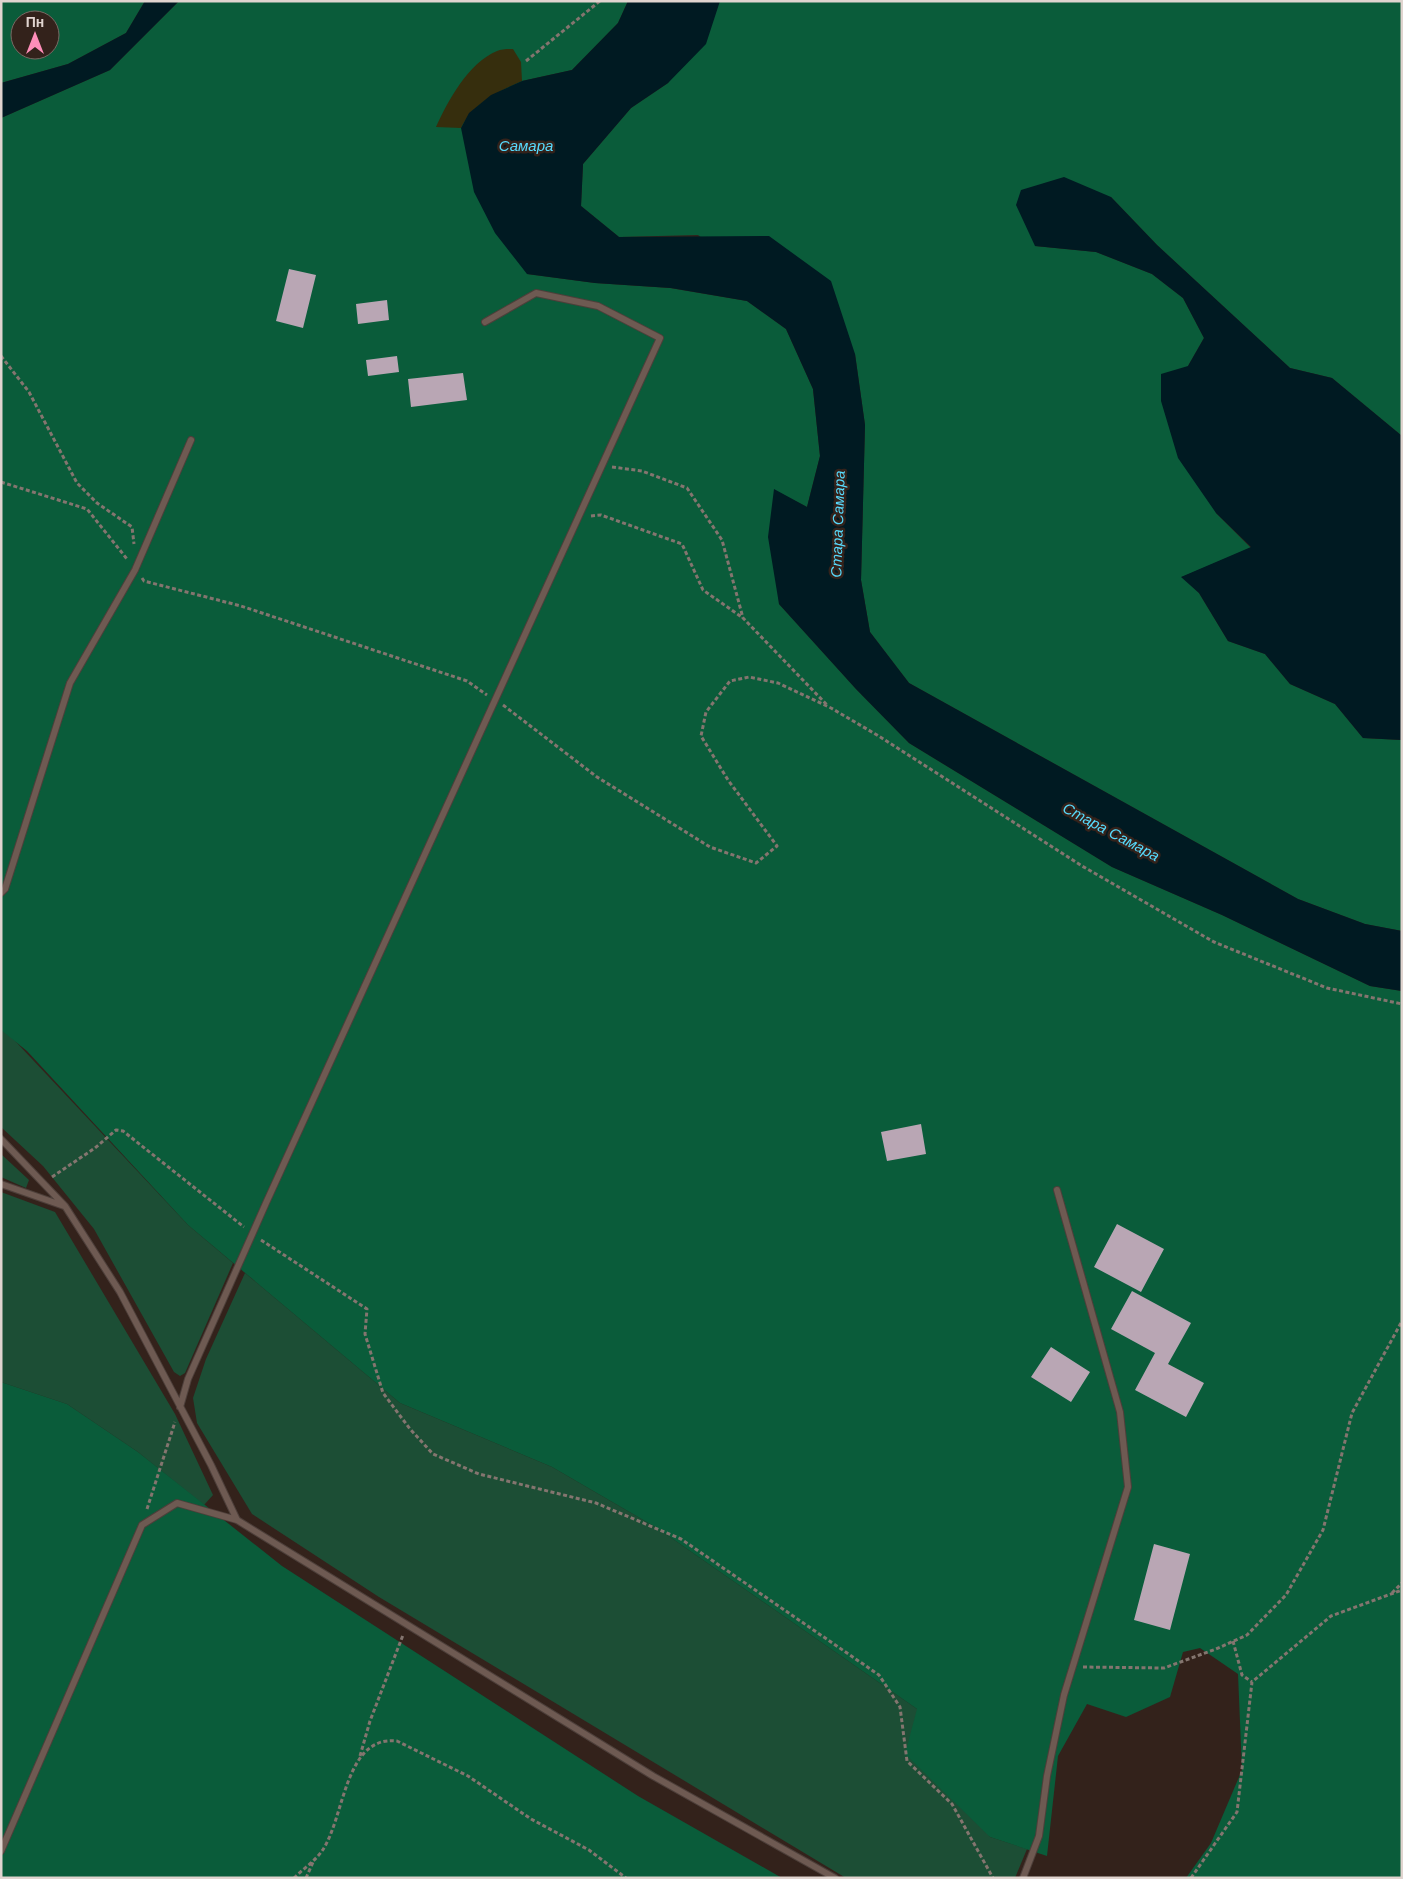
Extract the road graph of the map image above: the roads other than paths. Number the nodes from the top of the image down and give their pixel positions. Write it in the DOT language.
graph roads {
  1 [pos="486,322"];
  2 [pos="192,440"];
  3 [pos="1,893"];
  4 [pos="1,1139"];
  5 [pos="1,1184"];
  6 [pos="1057,1190"];
  7 [pos="65,1206"];
  8 [pos="180,1407"];
  9 [pos="237,1520"];
  10 [pos="1,1851"];
  11 [pos="835,1878"];
  12 [pos="1023,1878"];
  1 -- 8 [label="lane"];
  2 -- 3 [label="lane"];
  4 -- 7 [label="lane"];
  5 -- 7 [label="lane"];
  6 -- 12 [label="lane"];
  7 -- 8 [label="lane"];
  8 -- 9 [label="lane"];
  9 -- 10 [label="lane"];
  9 -- 11 [label="lane"];
}
